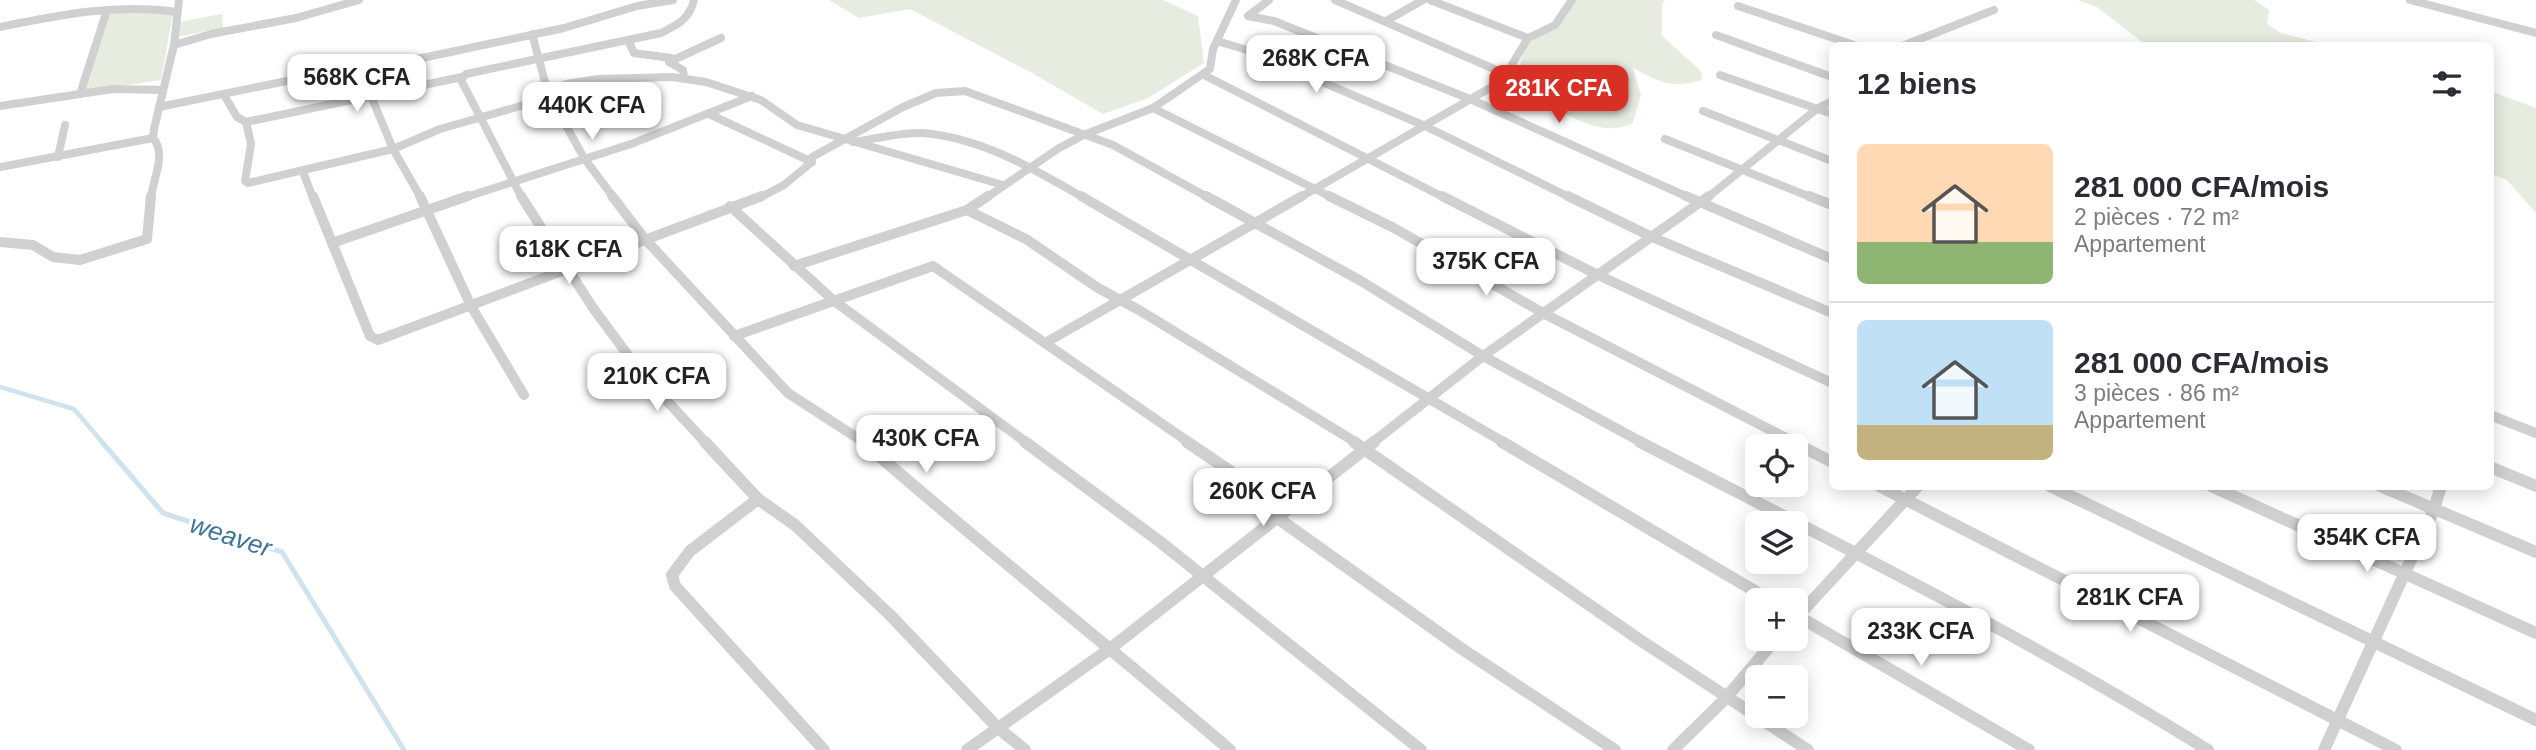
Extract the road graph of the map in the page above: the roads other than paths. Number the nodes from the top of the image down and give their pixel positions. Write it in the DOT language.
graph roads {
  1 [pos="92,0"];
  2 [pos="179,0"];
  3 [pos="359,0"];
  4 [pos="673,0"];
  5 [pos="694,0"];
  6 [pos="1236,0"];
  7 [pos="1269,0"];
  8 [pos="1335,0"];
  9 [pos="1423,0"];
  10 [pos="1430,0"];
  11 [pos="1572,0"];
  12 [pos="2410,0"];
  13 [pos="162,2"];
  14 [pos="1738,6"];
  15 [pos="143,7"];
  16 [pos="107,10"];
  17 [pos="1994,10"];
  18 [pos="89,11"];
  19 [pos="177,12"];
  20 [pos="1231,13"];
  21 [pos="1248,16"];
  22 [pos="1386,21"];
  23 [pos="0,27"];
  24 [pos="661,33"];
  25 [pos="2536,33"];
  26 [pos="532,34"];
  27 [pos="1716,35"];
  28 [pos="721,38"];
  29 [pos="1528,38"];
  30 [pos="628,40"];
  31 [pos="1217,41"];
  32 [pos="1845,42"];
  33 [pos="1912,42"];
  34 [pos="1328,43"];
  35 [pos="174,45"];
  36 [pos="634,54"];
  37 [pos="538,57"];
  38 [pos="669,62"];
  39 [pos="1281,65"];
  40 [pos="1204,75"];
  41 [pos="1508,75"];
  42 [pos="1720,75"];
  43 [pos="1829,76"];
  44 [pos="462,77"];
  45 [pos="684,78"];
  46 [pos="163,90"];
  47 [pos="548,93"];
  48 [pos="80,94"];
  49 [pos="224,95"];
  50 [pos="371,96"];
  51 [pos="752,96"];
  52 [pos="1470,99"];
  53 [pos="1829,102"];
  54 [pos="0,106"];
  55 [pos="159,107"];
  56 [pos="1153,108"];
  57 [pos="1818,108"];
  58 [pos="1703,111"];
  59 [pos="1829,113"];
  60 [pos="709,114"];
  61 [pos="481,119"];
  62 [pos="246,122"];
  63 [pos="65,125"];
  64 [pos="1423,125"];
  65 [pos="1086,134"];
  66 [pos="153,138"];
  67 [pos="1665,139"];
  68 [pos="1776,140"];
  69 [pos="849,141"];
  70 [pos="393,149"];
  71 [pos="58,157"];
  72 [pos="1368,157"];
  73 [pos="584,158"];
  74 [pos="1829,160"];
  75 [pos="812,162"];
  76 [pos="0,167"];
  77 [pos="1030,167"];
  78 [pos="1742,169"];
  79 [pos="303,172"];
  80 [pos="511,181"];
  81 [pos="1003,185"];
  82 [pos="1315,189"];
  83 [pos="1701,202"];
  84 [pos="1829,204"];
  85 [pos="730,206"];
  86 [pos="967,210"];
  87 [pos="429,212"];
  88 [pos="1255,222"];
  89 [pos="1652,237"];
  90 [pos="645,239"];
  91 [pos="0,242"];
  92 [pos="332,243"];
  93 [pos="1829,258"];
  94 [pos="1192,259"];
  95 [pos="794,266"];
  96 [pos="569,269"];
  97 [pos="1598,275"];
  98 [pos="833,300"];
  99 [pos="1118,302"];
  100 [pos="471,306"];
  101 [pos="1829,312"];
  102 [pos="1545,314"];
  103 [pos="734,336"];
  104 [pos="1045,343"];
  105 [pos="1483,356"];
  106 [pos="1829,382"];
  107 [pos="524,395"];
  108 [pos="1428,399"];
  109 [pos="2494,417"];
  110 [pos="2536,433"];
  111 [pos="1364,448"];
  112 [pos="1829,460"];
  113 [pos="2494,469"];
  114 [pos="2536,486"];
  115 [pos="1886,490"];
  116 [pos="1915,490"];
  117 [pos="2058,490"];
  118 [pos="2220,490"];
  119 [pos="2389,490"];
  120 [pos="2440,490"];
  121 [pos="758,499"];
  122 [pos="1906,501"];
  123 [pos="2434,509"];
  124 [pos="1276,517"];
  125 [pos="1856,551"];
  126 [pos="2536,552"];
  127 [pos="2403,572"];
  128 [pos="1202,575"];
  129 [pos="1750,588"];
  130 [pos="1808,603"];
  131 [pos="1808,623"];
  132 [pos="2536,633"];
  133 [pos="2371,642"];
  134 [pos="1111,648"];
  135 [pos="1766,651"];
  136 [pos="1725,699"];
  137 [pos="2336,720"];
  138 [pos="2536,720"];
  139 [pos="997,727"];
  140 [pos="824,750"];
  141 [pos="967,750"];
  142 [pos="1025,750"];
  143 [pos="1230,750"];
  144 [pos="1422,750"];
  145 [pos="1615,750"];
  146 [pos="1673,750"];
  147 [pos="1808,750"];
  148 [pos="2029,750"];
  149 [pos="2208,750"];
  150 [pos="2324,750"];
  151 [pos="2396,750"];
  1 -- 18 [label="street"];
  2 -- 19 [label="street"];
  3 -- 35 [label="street"];
  4 -- 26 [label="street"];
  5 -- 24 [label="street"];
  6 -- 20 [label="street"];
  7 -- 21 [label="street"];
  8 -- 22 [label="street"];
  9 -- 22 [label="street"];
  10 -- 29 [label="street"];
  11 -- 29 [label="street"];
  12 -- 25 [label="street"];
  13 -- 15 [label="street"];
  14 -- 32 [label="street"];
  15 -- 16 [label="street"];
  15 -- 19 [label="street"];
  16 -- 18 [label="street"];
  16 -- 48 [label="street"];
  17 -- 33 [label="street"];
  18 -- 23 [label="street"];
  19 -- 35 [label="street"];
  20 -- 21 [label="street"];
  20 -- 31 [label="street"];
  21 -- 34 [label="street"];
  22 -- 41 [label="street"];
  24 -- 30 [label="street"];
  24 -- 36 [label="street"];
  26 -- 37 [label="street"];
  26 -- 49 [label="street"];
  27 -- 43 [label="street"];
  28 -- 38 [label="street"];
  29 -- 41 [label="street"];
  30 -- 36 [label="street"];
  30 -- 37 [label="street"];
  31 -- 39 [label="street"];
  31 -- 40 [label="street"];
  34 -- 39 [label="street"];
  34 -- 52 [label="street"];
  35 -- 46 [label="street"];
  36 -- 38 [label="street"];
  37 -- 44 [label="street"];
  37 -- 47 [label="street"];
  38 -- 45 [label="street"];
  39 -- 64 [label="street"];
  40 -- 56 [label="street"];
  40 -- 72 [label="street"];
  41 -- 52 [label="street"];
  42 -- 57 [label="street"];
  44 -- 50 [label="street"];
  44 -- 61 [label="street"];
  45 -- 47 [label="street"];
  45 -- 51 [label="street"];
  46 -- 48 [label="street"];
  46 -- 55 [label="street"];
  47 -- 61 [label="street"];
  47 -- 73 [label="street"];
  48 -- 54 [label="street"];
  49 -- 55 [label="street"];
  49 -- 62 [label="street"];
  50 -- 62 [label="street"];
  50 -- 70 [label="street"];
  51 -- 60 [label="street"];
  51 -- 69 [label="street"];
  52 -- 64 [label="street"];
  52 -- 83 [label="street"];
  53 -- 57 [label="street"];
  55 -- 66 [label="street"];
  56 -- 65 [label="street"];
  56 -- 82 [label="street"];
  57 -- 59 [label="street"];
  57 -- 68 [label="street"];
  58 -- 68 [label="street"];
  60 -- 73 [label="street"];
  60 -- 75 [label="street"];
  61 -- 70 [label="street"];
  61 -- 80 [label="street"];
  62 -- 79 [label="street"];
  63 -- 71 [label="street"];
  64 -- 72 [label="street"];
  64 -- 89 [label="street"];
  65 -- 69 [label="street"];
  65 -- 77 [label="street"];
  65 -- 88 [label="street"];
  66 -- 71 [label="street"];
  66 -- 91 [label="street"];
  67 -- 78 [label="street"];
  68 -- 74 [label="street"];
  68 -- 78 [label="street"];
  69 -- 75 [label="street"];
  69 -- 77 [label="street"];
  69 -- 81 [label="street"];
  70 -- 79 [label="street"];
  70 -- 87 [label="street"];
  71 -- 76 [label="street"];
  72 -- 82 [label="street"];
  72 -- 97 [label="street"];
  73 -- 80 [label="street"];
  73 -- 90 [label="street"];
  75 -- 85 [label="street"];
  77 -- 81 [label="street"];
  77 -- 94 [label="street"];
  78 -- 83 [label="street"];
  78 -- 84 [label="street"];
  79 -- 92 [label="street"];
  80 -- 87 [label="street"];
  80 -- 96 [label="street"];
  81 -- 86 [label="street"];
  82 -- 88 [label="street"];
  82 -- 102 [label="street"];
  83 -- 89 [label="street"];
  83 -- 93 [label="street"];
  85 -- 90 [label="street"];
  85 -- 95 [label="street"];
  86 -- 95 [label="street"];
  86 -- 99 [label="street"];
  87 -- 92 [label="street"];
  87 -- 100 [label="street"];
  88 -- 94 [label="street"];
  88 -- 105 [label="street"];
  89 -- 97 [label="street"];
  89 -- 101 [label="street"];
  90 -- 96 [label="street"];
  90 -- 103 [label="street"];
  92 -- 100 [label="street"];
  94 -- 99 [label="street"];
  94 -- 108 [label="street"];
  95 -- 98 [label="street"];
  96 -- 100 [label="street"];
  96 -- 121 [label="street"];
  97 -- 102 [label="street"];
  97 -- 106 [label="street"];
  98 -- 103 [label="street"];
  98 -- 104 [label="street"];
  98 -- 128 [label="street"];
  99 -- 104 [label="street"];
  99 -- 111 [label="street"];
  100 -- 107 [label="street"];
  102 -- 105 [label="street"];
  102 -- 112 [label="street"];
  103 -- 134 [label="street"];
  104 -- 124 [label="street"];
  105 -- 108 [label="street"];
  105 -- 125 [label="street"];
  108 -- 111 [label="street"];
  108 -- 129 [label="street"];
  109 -- 110 [label="street"];
  111 -- 124 [label="street"];
  111 -- 136 [label="street"];
  113 -- 114 [label="street"];
  115 -- 122 [label="street"];
  116 -- 122 [label="street"];
  117 -- 133 [label="street"];
  118 -- 127 [label="street"];
  119 -- 123 [label="street"];
  120 -- 123 [label="street"];
  121 -- 139 [label="street"];
  121 -- 140 [label="street"];
  122 -- 125 [label="street"];
  122 -- 137 [label="street"];
  123 -- 126 [label="street"];
  123 -- 127 [label="street"];
  124 -- 128 [label="street"];
  124 -- 145 [label="street"];
  125 -- 130 [label="street"];
  125 -- 149 [label="street"];
  127 -- 132 [label="street"];
  127 -- 133 [label="street"];
  128 -- 134 [label="street"];
  128 -- 144 [label="street"];
  131 -- 148 [label="street"];
  133 -- 137 [label="street"];
  133 -- 138 [label="street"];
  134 -- 139 [label="street"];
  134 -- 143 [label="street"];
  135 -- 136 [label="street"];
  136 -- 146 [label="street"];
  136 -- 147 [label="street"];
  137 -- 150 [label="street"];
  137 -- 151 [label="street"];
  139 -- 141 [label="street"];
  139 -- 142 [label="street"];
}
